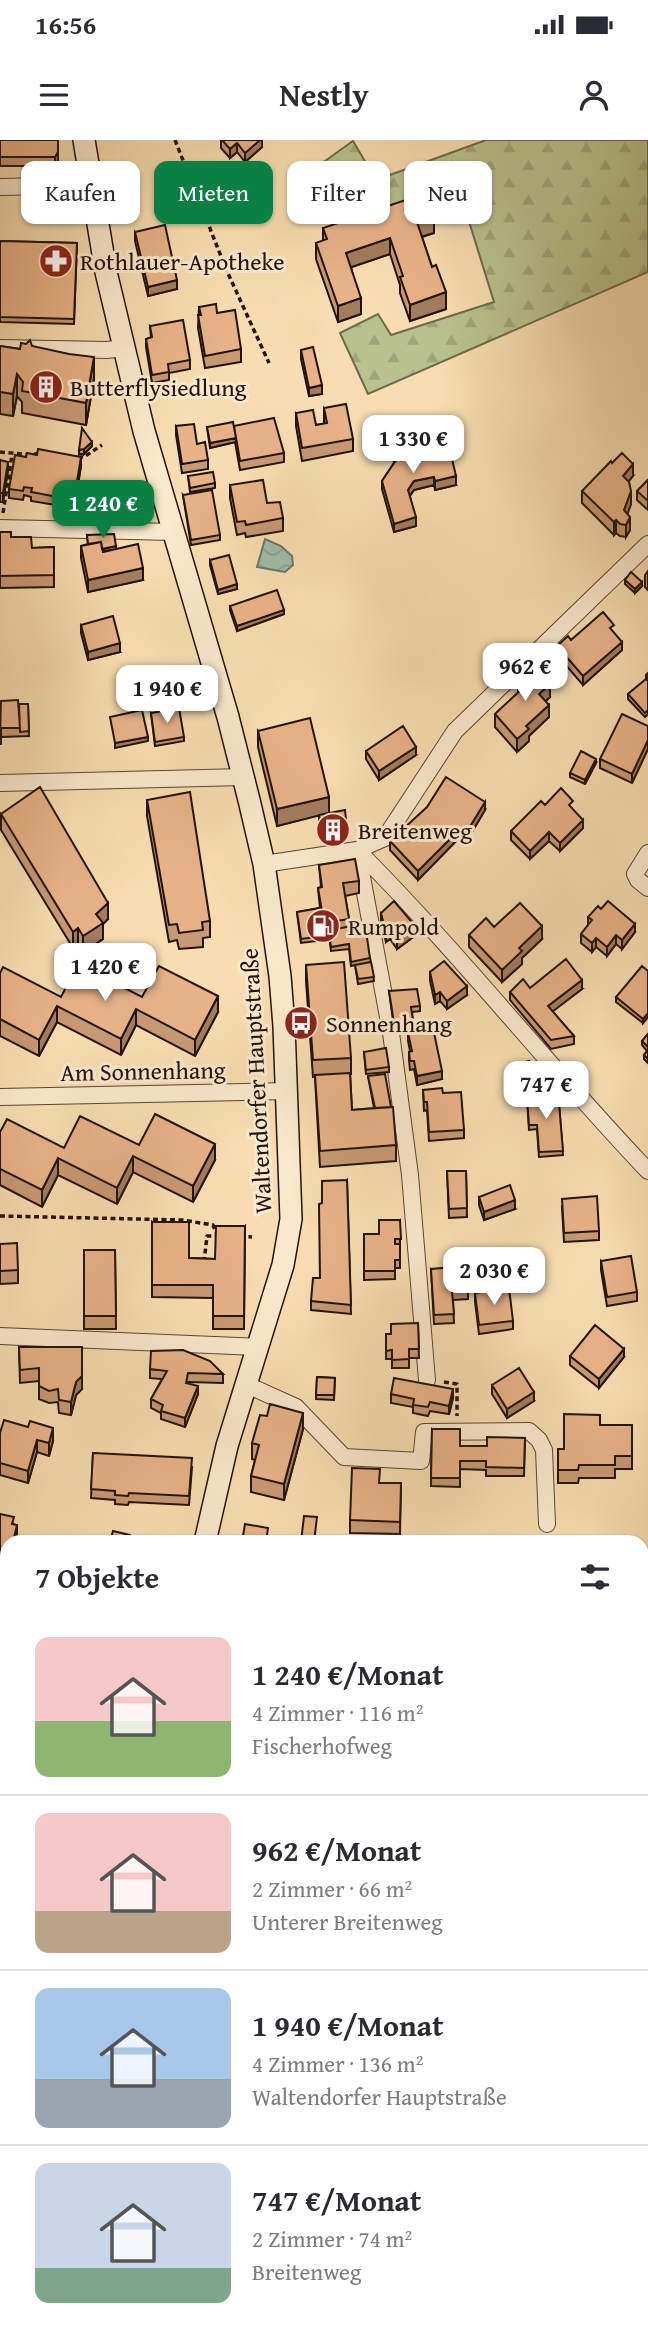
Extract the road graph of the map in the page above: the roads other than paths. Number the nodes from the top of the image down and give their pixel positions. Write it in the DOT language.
graph roads {
  1 [pos="84,140"];
  2 [pos="87,161"];
  3 [pos="0,187"];
  4 [pos="21,187"];
  5 [pos="97,224"];
  6 [pos="0,348"];
  7 [pos="124,348"];
  8 [pos="0,528"];
  9 [pos="173,532"];
  10 [pos="648,544"];
  11 [pos="244,777"];
  12 [pos="0,783"];
  13 [pos="357,850"];
  14 [pos="648,853"];
  15 [pos="264,864"];
  16 [pos="648,888"];
  17 [pos="287,1091"];
  18 [pos="0,1097"];
  19 [pos="648,1171"];
  20 [pos="0,1336"];
  21 [pos="259,1347"];
  22 [pos="427,1380"];
  23 [pos="247,1385"];
  24 [pos="547,1524"];
  25 [pos="206,1535"];
  1 -- 2 [label="main road, Waltendorfer Hauptstraße"];
  3 -- 4 [label="street"];
  5 -- 7 [label="main road, Waltendorfer Hauptstraße"];
  6 -- 7 [label="street"];
  7 -- 9 [label="main road, Waltendorfer Hauptstraße"];
  8 -- 9 [label="street"];
  9 -- 11 [label="main road, Waltendorfer Hauptstraße"];
  10 -- 13 [label="street"];
  11 -- 12 [label="street"];
  11 -- 15 [label="main road, Waltendorfer Hauptstraße"];
  13 -- 15 [label="street"];
  13 -- 19 [label="street"];
  13 -- 22 [label="street"];
  14 -- 16 [label="street"];
  15 -- 17 [label="main road, Waltendorfer Hauptstraße"];
  17 -- 18 [label="street, Am Sonnenhang"];
  17 -- 21 [label="main road, Waltendorfer Hauptstraße"];
  20 -- 21 [label="street"];
  21 -- 23 [label="main road, Waltendorfer Hauptstraße"];
  23 -- 24 [label="street"];
  23 -- 25 [label="main road, Waltendorfer Hauptstraße"];
}
